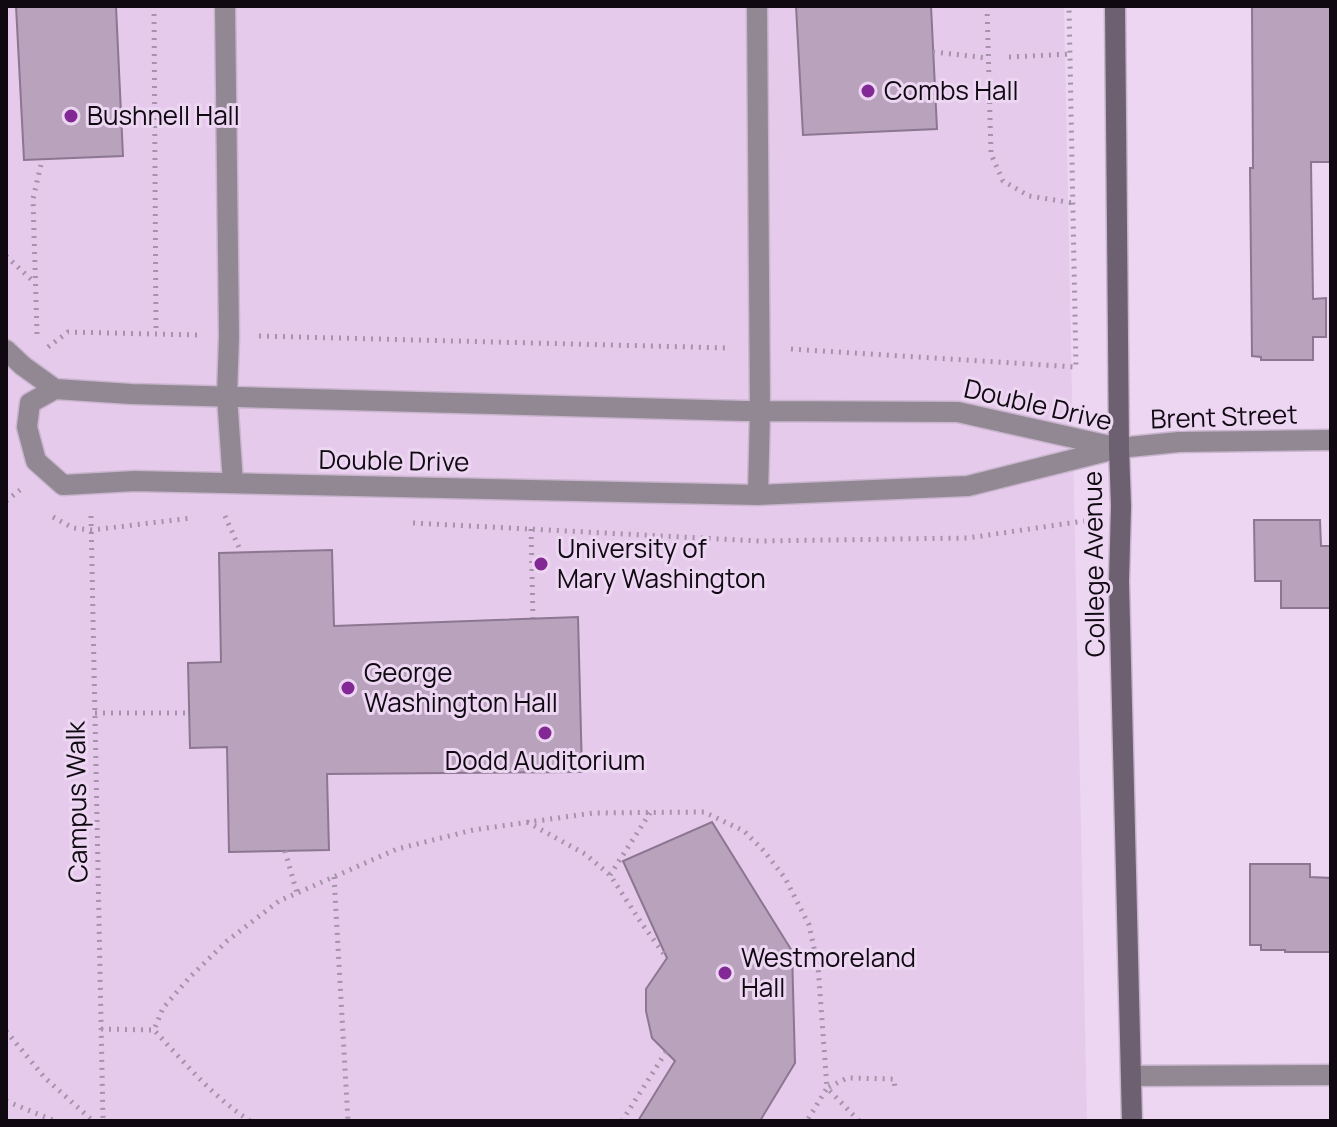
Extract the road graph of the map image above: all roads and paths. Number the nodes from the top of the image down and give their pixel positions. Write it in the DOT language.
graph roads {
  1 [pos="154,6"];
  2 [pos="225,6"];
  3 [pos="757,6"];
  4 [pos="987,6"];
  5 [pos="1069,6"];
  6 [pos="1115,6"];
  7 [pos="933,52"];
  8 [pos="1071,54"];
  9 [pos="1009,57"];
  10 [pos="988,58"];
  11 [pos="42,160"];
  12 [pos="1073,203"];
  13 [pos="6,256"];
  14 [pos="36,284"];
  15 [pos="156,334"];
  16 [pos="229,336"];
  17 [pos="759,348"];
  18 [pos="6,350"];
  19 [pos="30,361"];
  20 [pos="55,389"];
  21 [pos="227,396"];
  22 [pos="760,411"];
  23 [pos="1331,440"];
  24 [pos="1119,448"];
  25 [pos="91,483"];
  26 [pos="233,483"];
  27 [pos="14,484"];
  28 [pos="758,495"];
  29 [pos="6,501"];
  30 [pos="42,510"];
  31 [pos="224,513"];
  32 [pos="239,514"];
  33 [pos="195,517"];
  34 [pos="1084,521"];
  35 [pos="408,523"];
  36 [pos="531,529"];
  37 [pos="92,530"];
  38 [pos="533,618"];
  39 [pos="95,713"];
  40 [pos="189,713"];
  41 [pos="650,813"];
  42 [pos="526,821"];
  43 [pos="285,851"];
  44 [pos="610,875"];
  45 [pos="334,877"];
  46 [pos="297,893"];
  47 [pos="667,958"];
  48 [pos="101,1029"];
  49 [pos="154,1030"];
  50 [pos="6,1031"];
  51 [pos="666,1052"];
  52 [pos="1331,1075"];
  53 [pos="1132,1076"];
  54 [pos="827,1088"];
  55 [pos="895,1089"];
  56 [pos="6,1101"];
  57 [pos="55,1121"];
  58 [pos="93,1121"];
  59 [pos="103,1121"];
  60 [pos="250,1121"];
  61 [pos="348,1121"];
  62 [pos="622,1121"];
  63 [pos="807,1121"];
  64 [pos="859,1121"];
  65 [pos="1132,1121"];
  1 -- 15 [label="path"];
  2 -- 16 [label="street"];
  3 -- 17 [label="street"];
  4 -- 10 [label="path"];
  5 -- 8 [label="path"];
  6 -- 24 [label="street, College Avenue"];
  7 -- 10 [label="path"];
  8 -- 9 [label="path"];
  8 -- 12 [label="path"];
  10 -- 12 [label="path"];
  11 -- 14 [label="path"];
  12 -- 17 [label="path"];
  13 -- 14 [label="path"];
  14 -- 19 [label="path"];
  15 -- 16 [label="path"];
  15 -- 19 [label="path"];
  16 -- 17 [label="path"];
  16 -- 21 [label="street"];
  17 -- 22 [label="street"];
  18 -- 19 [label="street"];
  19 -- 20 [label="street"];
  20 -- 21 [label="street, Double Drive"];
  20 -- 25 [label="street, Double Drive"];
  21 -- 22 [label="street, Double Drive"];
  21 -- 26 [label="street"];
  22 -- 24 [label="street, Double Drive"];
  22 -- 28 [label="street"];
  23 -- 24 [label="street, Brent Street"];
  24 -- 28 [label="street, Double Drive"];
  24 -- 53 [label="street, College Avenue"];
  25 -- 26 [label="street, Double Drive"];
  25 -- 37 [label="path, Campus Walk"];
  26 -- 28 [label="street, Double Drive"];
  27 -- 29 [label="path"];
  30 -- 37 [label="path"];
  31 -- 32 [label="path"];
  33 -- 37 [label="path"];
  34 -- 36 [label="path"];
  35 -- 36 [label="path"];
  36 -- 38 [label="path"];
  37 -- 39 [label="path, Campus Walk"];
  39 -- 40 [label="path"];
  39 -- 48 [label="path, Campus Walk"];
  41 -- 42 [label="path"];
  41 -- 44 [label="path"];
  41 -- 54 [label="path"];
  42 -- 44 [label="path"];
  42 -- 45 [label="path"];
  43 -- 46 [label="path"];
  44 -- 47 [label="path"];
  45 -- 46 [label="path"];
  45 -- 61 [label="path"];
  46 -- 49 [label="path"];
  48 -- 49 [label="path"];
  48 -- 59 [label="path, Campus Walk"];
  49 -- 60 [label="path"];
  50 -- 58 [label="path"];
  51 -- 62 [label="path"];
  52 -- 53 [label="street"];
  53 -- 65 [label="street, College Avenue"];
  54 -- 55 [label="path"];
  54 -- 63 [label="path"];
  54 -- 64 [label="path"];
  56 -- 57 [label="path"];
}
